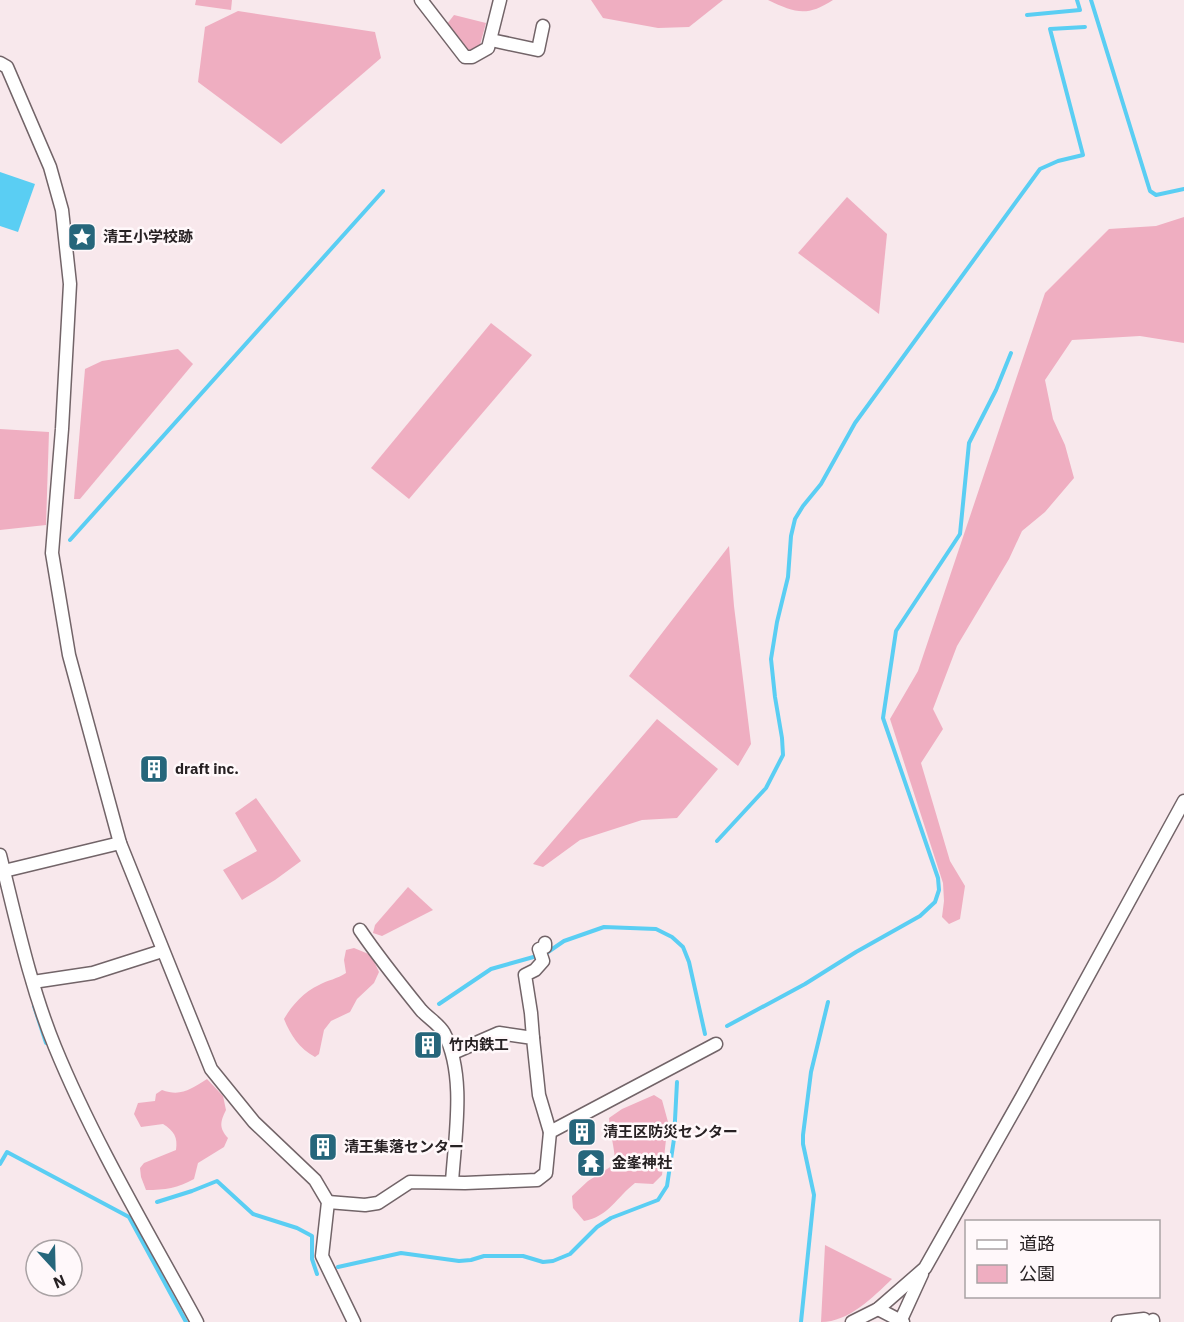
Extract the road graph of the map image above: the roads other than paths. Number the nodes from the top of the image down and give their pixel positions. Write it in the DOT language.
graph roads {
  1 [pos="421,0"];
  2 [pos="500,0"];
  3 [pos="543,26"];
  4 [pos="491,39"];
  5 [pos="0,63"];
  6 [pos="1184,801"];
  7 [pos="120,843"];
  8 [pos="0,855"];
  9 [pos="4,871"];
  10 [pos="360,930"];
  11 [pos="545,943"];
  12 [pos="162,951"];
  13 [pos="33,982"];
  14 [pos="533,1038"];
  15 [pos="716,1044"];
  16 [pos="453,1053"];
  17 [pos="550,1132"];
  18 [pos="452,1182"];
  19 [pos="328,1202"];
  20 [pos="926,1268"];
  21 [pos="878,1309"];
  22 [pos="1150,1320"];
  23 [pos="197,1322"];
  24 [pos="354,1322"];
  25 [pos="852,1322"];
  26 [pos="901,1322"];
  27 [pos="1118,1322"];
  1 -- 4 [label="street"];
  2 -- 4 [label="street"];
  3 -- 4 [label="street"];
  5 -- 7 [label="street"];
  6 -- 20 [label="street"];
  7 -- 9 [label="street"];
  7 -- 12 [label="street"];
  8 -- 9 [label="street"];
  9 -- 13 [label="street"];
  10 -- 16 [label="street"];
  11 -- 14 [label="street"];
  12 -- 13 [label="street"];
  12 -- 19 [label="street"];
  13 -- 23 [label="street"];
  14 -- 16 [label="street"];
  14 -- 17 [label="street"];
  15 -- 17 [label="street"];
  16 -- 18 [label="street"];
  17 -- 18 [label="street"];
  18 -- 19 [label="street"];
  19 -- 24 [label="street"];
  20 -- 21 [label="street"];
  20 -- 26 [label="street"];
  21 -- 25 [label="street"];
  21 -- 26 [label="street"];
  22 -- 27 [label="street"];
}
